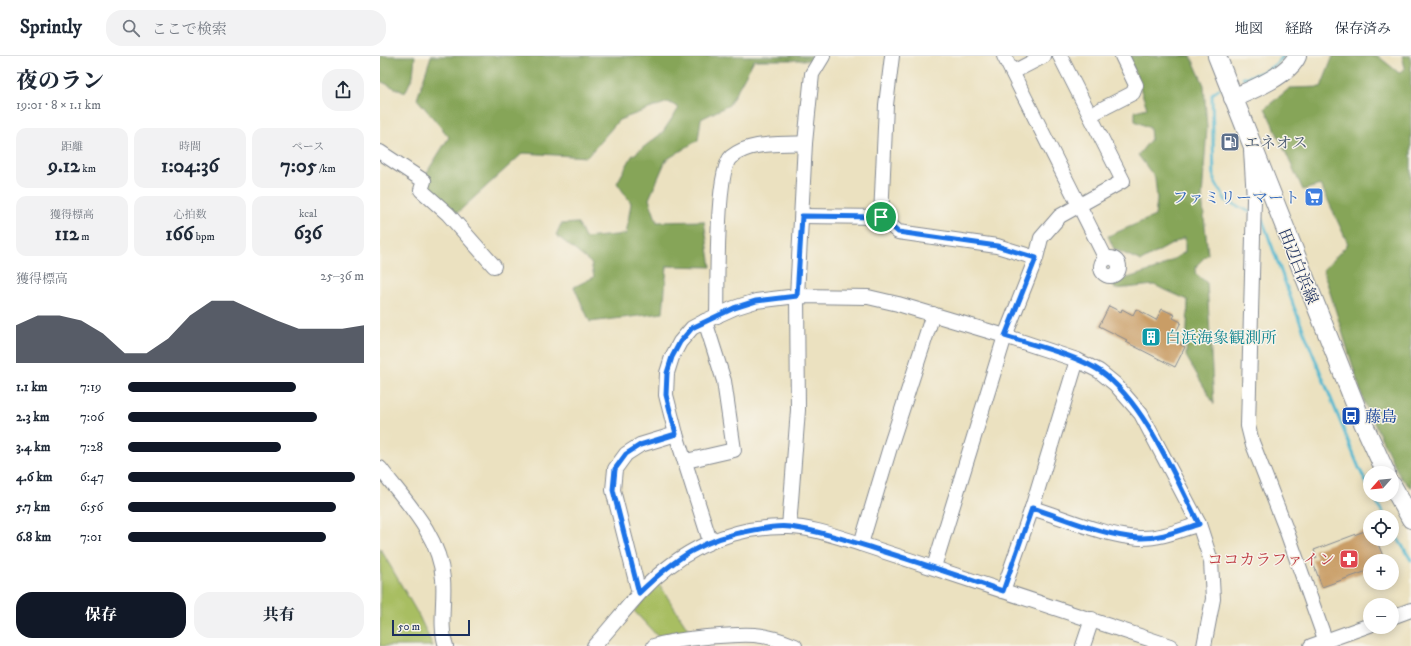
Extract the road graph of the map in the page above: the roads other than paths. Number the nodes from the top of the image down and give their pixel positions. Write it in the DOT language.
graph roads {
  1 [pos="823,56"];
  2 [pos="892,56"];
  3 [pos="1004,56"];
  4 [pos="1044,56"];
  5 [pos="1060,56"];
  6 [pos="1122,56"];
  7 [pos="1217,56"];
  8 [pos="1297,56"];
  9 [pos="1012,72"];
  10 [pos="1233,98"];
  11 [pos="1090,115"];
  12 [pos="1250,142"];
  13 [pos="805,144"];
  14 [pos="380,152"];
  15 [pos="1078,204"];
  16 [pos="802,216"];
  17 [pos="881,217"];
  18 [pos="1036,258"];
  19 [pos="1106,259"];
  20 [pos="494,266"];
  21 [pos="797,296"];
  22 [pos="933,314"];
  23 [pos="711,319"];
  24 [pos="1005,336"];
  25 [pos="1077,360"];
  26 [pos="676,434"];
  27 [pos="686,461"];
  28 [pos="1383,466"];
  29 [pos="380,468"];
  30 [pos="1399,498"];
  31 [pos="1032,508"];
  32 [pos="1411,519"];
  33 [pos="1199,524"];
  34 [pos="789,527"];
  35 [pos="710,541"];
  36 [pos="862,544"];
  37 [pos="934,567"];
  38 [pos="1003,591"];
  39 [pos="639,593"];
  40 [pos="1411,610"];
  41 [pos="1399,614"];
  42 [pos="1092,619"];
  43 [pos="1363,628"];
  44 [pos="1326,642"];
  45 [pos="446,646"];
  46 [pos="594,646"];
  47 [pos="654,646"];
  48 [pos="795,646"];
  49 [pos="1082,646"];
  50 [pos="1170,646"];
  51 [pos="1204,646"];
  52 [pos="1312,646"];
  1 -- 13 [label="street"];
  2 -- 17 [label="street"];
  3 -- 9 [label="street"];
  4 -- 9 [label="street"];
  5 -- 11 [label="street"];
  6 -- 11 [label="street"];
  7 -- 10 [label="main road, 田辺白浜線"];
  8 -- 10 [label="main road"];
  9 -- 15 [label="street"];
  10 -- 12 [label="main road, 田辺白浜線"];
  11 -- 15 [label="street"];
  12 -- 28 [label="main road, 田辺白浜線"];
  12 -- 44 [label="street"];
  13 -- 16 [label="street"];
  13 -- 23 [label="street"];
  14 -- 20 [label="street"];
  15 -- 18 [label="street"];
  15 -- 19 [label="street"];
  16 -- 17 [label="street"];
  16 -- 21 [label="street"];
  17 -- 18 [label="street"];
  18 -- 24 [label="street"];
  21 -- 22 [label="street"];
  21 -- 23 [label="street"];
  21 -- 34 [label="street"];
  22 -- 24 [label="street"];
  22 -- 36 [label="street"];
  23 -- 26 [label="street"];
  23 -- 27 [label="street"];
  24 -- 25 [label="street"];
  24 -- 37 [label="street"];
  25 -- 31 [label="street"];
  25 -- 33 [label="street"];
  26 -- 27 [label="street"];
  26 -- 39 [label="street"];
  27 -- 35 [label="street"];
  29 -- 45 [label="street"];
  30 -- 32 [label="main road"];
  31 -- 33 [label="street"];
  31 -- 38 [label="street"];
  33 -- 51 [label="street"];
  34 -- 35 [label="street"];
  34 -- 36 [label="street"];
  35 -- 39 [label="street"];
  36 -- 37 [label="street"];
  37 -- 38 [label="street"];
  38 -- 42 [label="street"];
  39 -- 46 [label="street"];
  40 -- 41 [label="street"];
  42 -- 49 [label="street"];
  42 -- 50 [label="street"];
  43 -- 44 [label="street"];
  44 -- 52 [label="street"];
  47 -- 48 [label="street"];
}
